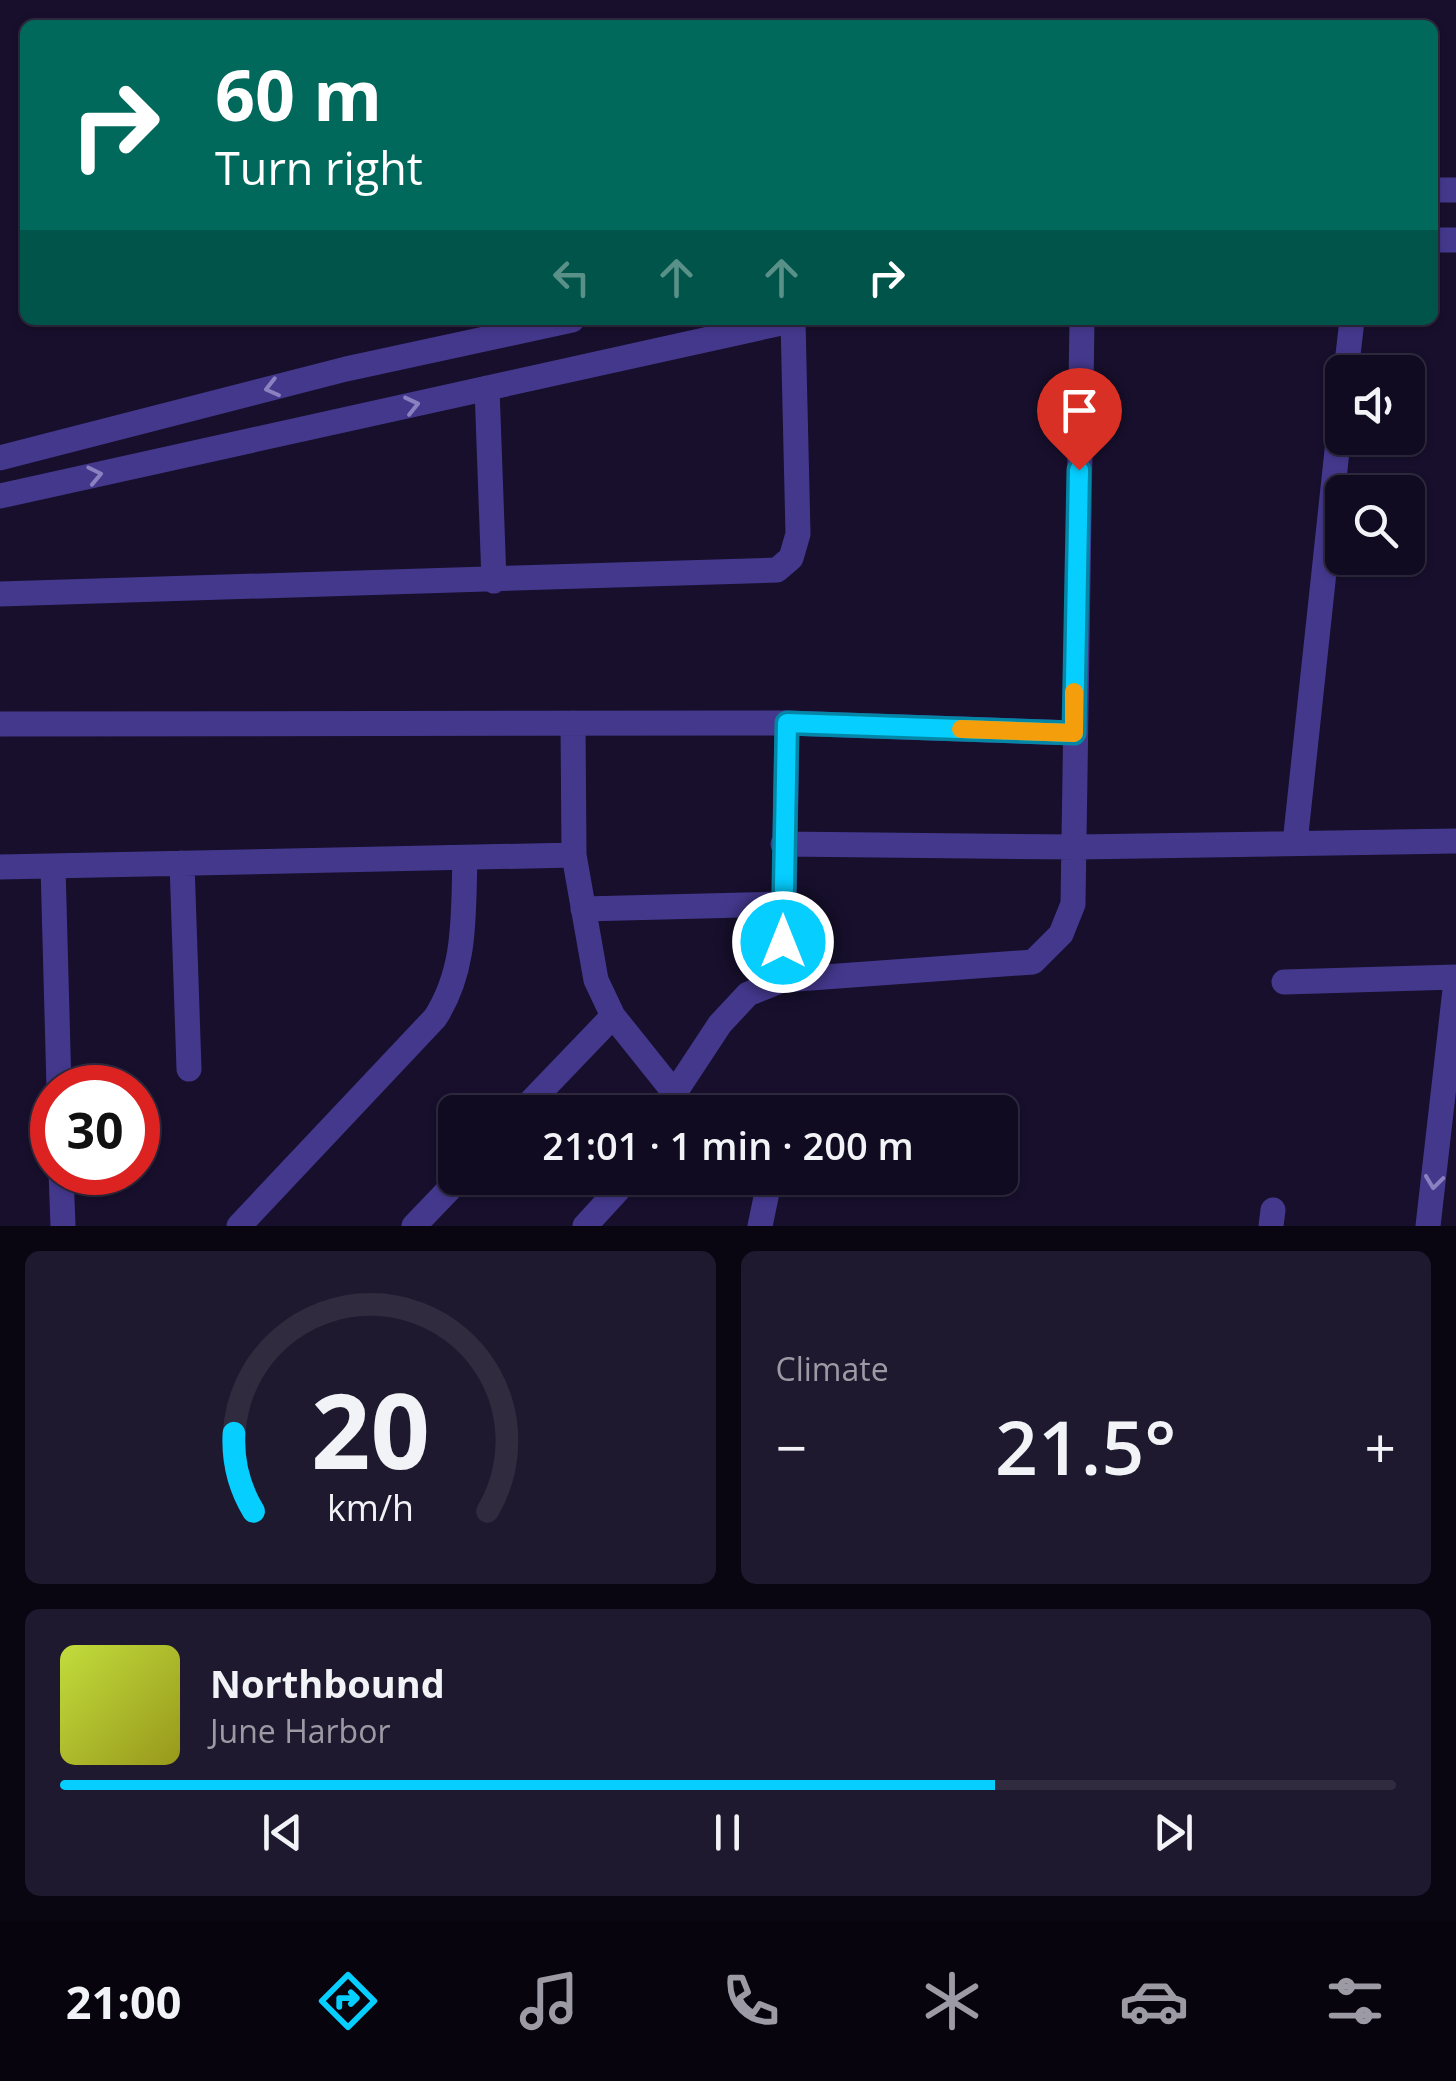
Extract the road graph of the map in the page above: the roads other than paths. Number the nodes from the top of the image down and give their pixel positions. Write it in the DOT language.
graph roads {
  1 [pos="549,325"];
  2 [pos="772,325"];
  3 [pos="794,325"];
  4 [pos="1082,325"];
  5 [pos="1351,325"];
  6 [pos="1348,355"];
  7 [pos="488,388"];
  8 [pos="1337,455"];
  9 [pos="0,458"];
  10 [pos="0,496"];
  11 [pos="494,581"];
  12 [pos="0,594"];
  13 [pos="572,723"];
  14 [pos="787,723"];
  15 [pos="0,724"];
  16 [pos="1074,733"];
  17 [pos="1456,840"];
  18 [pos="1295,843"];
  19 [pos="783,844"];
  20 [pos="1077,847"];
  21 [pos="574,855"];
  22 [pos="466,858"];
  23 [pos="182,863"];
  24 [pos="53,866"];
  25 [pos="0,867"];
  26 [pos="782,904"];
  27 [pos="583,908"];
  28 [pos="1456,979"];
  29 [pos="783,980"];
  30 [pos="1284,982"];
  31 [pos="613,1016"];
  32 [pos="58,1065"];
  33 [pos="189,1069"];
  34 [pos="537,1095"];
  35 [pos="664,1095"];
  36 [pos="673,1095"];
  37 [pos="62,1195"];
  38 [pos="444,1195"];
  39 [pos="613,1195"];
  40 [pos="766,1195"];
  41 [pos="63,1226"];
  42 [pos="239,1226"];
  43 [pos="414,1226"];
  44 [pos="585,1226"];
  45 [pos="760,1226"];
  46 [pos="1428,1226"];
  1 -- 9 [label="street, one-way"];
  2 -- 7 [label="street"];
  3 -- 11 [label="street"];
  4 -- 16 [label="street"];
  5 -- 6 [label="street"];
  10 -- 7 [label="street, one-way"];
  7 -- 11 [label="street"];
  8 -- 18 [label="street"];
  11 -- 12 [label="street"];
  13 -- 14 [label="street"];
  13 -- 15 [label="street"];
  13 -- 21 [label="street"];
  14 -- 16 [label="street"];
  14 -- 19 [label="street"];
  16 -- 20 [label="street"];
  17 -- 18 [label="street"];
  18 -- 20 [label="street"];
  19 -- 20 [label="street"];
  19 -- 26 [label="street"];
  20 -- 29 [label="street"];
  21 -- 22 [label="street"];
  21 -- 27 [label="street"];
  22 -- 23 [label="street"];
  22 -- 42 [label="street"];
  23 -- 24 [label="street"];
  23 -- 33 [label="street"];
  24 -- 25 [label="street"];
  24 -- 32 [label="street"];
  26 -- 27 [label="street"];
  26 -- 29 [label="street"];
  27 -- 31 [label="street"];
  28 -- 30 [label="street"];
  28 -- 46 [label="street, one-way"];
  29 -- 36 [label="street"];
  31 -- 34 [label="street"];
  31 -- 35 [label="street"];
  37 -- 41 [label="street"];
  38 -- 43 [label="street"];
  39 -- 44 [label="street"];
  40 -- 45 [label="street"];
}
